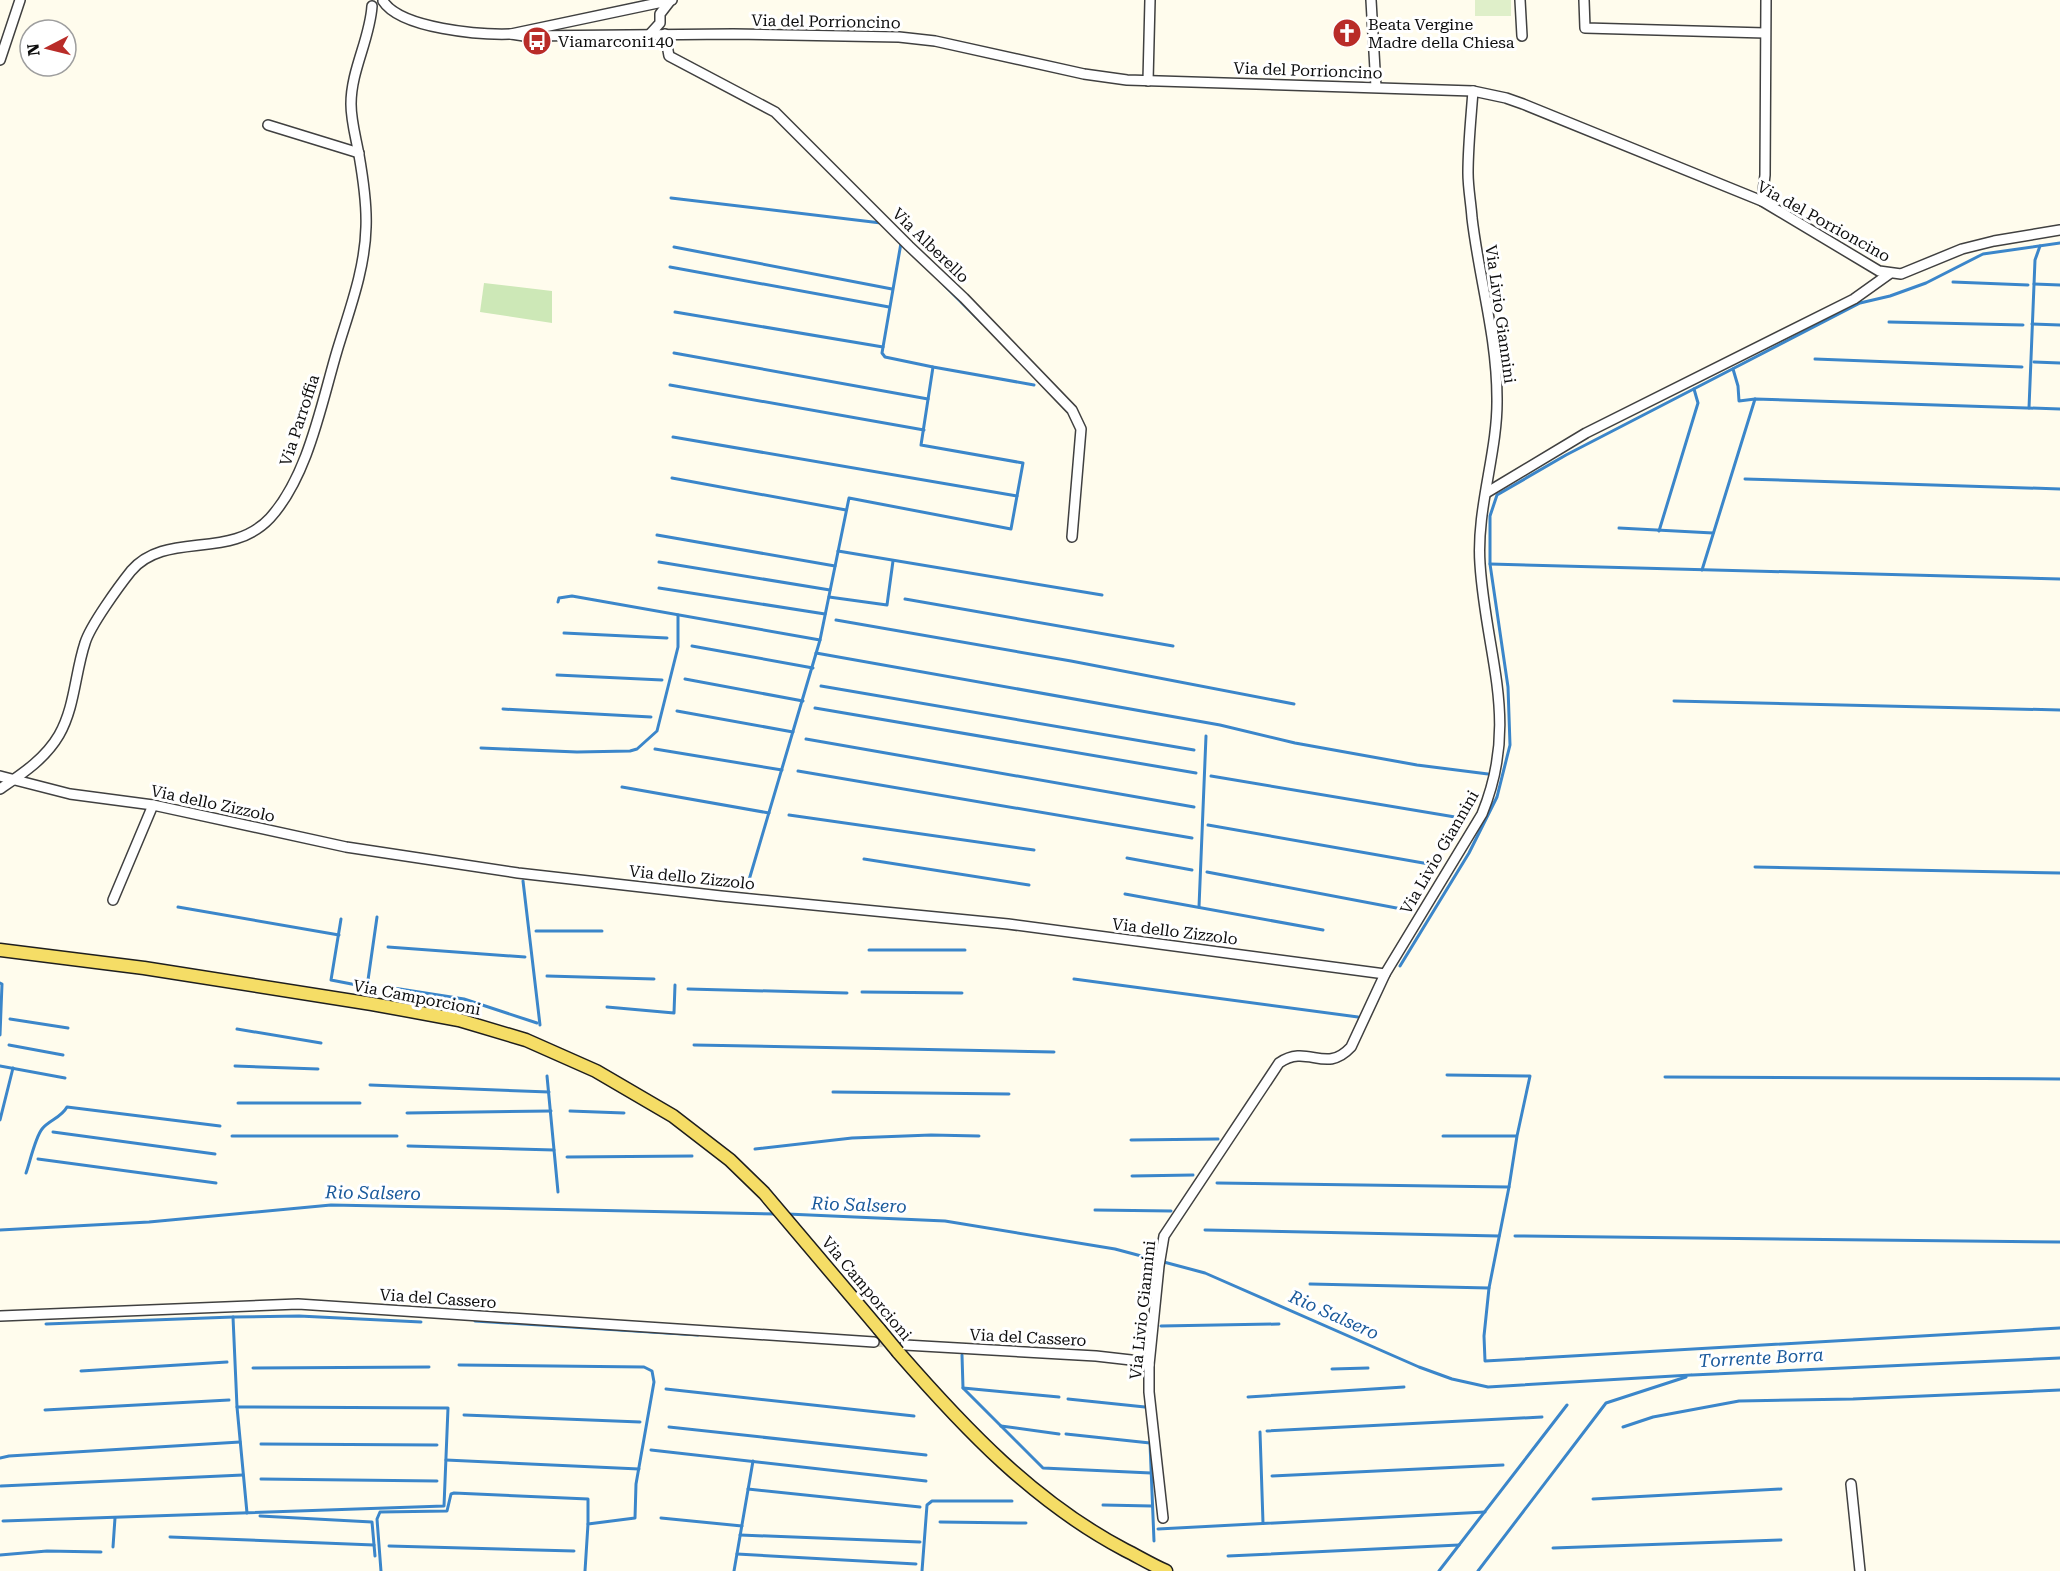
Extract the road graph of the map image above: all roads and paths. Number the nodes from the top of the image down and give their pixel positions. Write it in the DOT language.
graph roads {
  1 [pos="20,0"];
  2 [pos="363,0"];
  3 [pos="621,0"];
  4 [pos="671,0"];
  5 [pos="1150,0"];
  6 [pos="1371,0"];
  7 [pos="1520,0"];
  8 [pos="1584,0"];
  9 [pos="1766,0"];
  10 [pos="383,1"];
  11 [pos="649,5"];
  12 [pos="372,6"];
  13 [pos="621,11"];
  14 [pos="610,14"];
  15 [pos="660,18"];
  16 [pos="1765,33"];
  17 [pos="511,34"];
  18 [pos="607,34"];
  19 [pos="650,34"];
  20 [pos="667,34"];
  21 [pos="1522,36"];
  22 [pos="0,60"];
  23 [pos="1148,81"];
  24 [pos="1376,87"];
  25 [pos="1473,91"];
  26 [pos="268,125"];
  27 [pos="358,153"];
  28 [pos="1762,201"];
  29 [pos="2060,230"];
  30 [pos="1889,274"];
  31 [pos="1486,492"];
  32 [pos="1072,537"];
  33 [pos="0,776"];
  34 [pos="14,780"];
  35 [pos="0,789"];
  36 [pos="153,805"];
  37 [pos="112,900"];
  38 [pos="0,950"];
  39 [pos="1385,974"];
  40 [pos="0,1317"];
  41 [pos="874,1342"];
  42 [pos="902,1348"];
  43 [pos="1149,1365"];
  44 [pos="1851,1484"];
  45 [pos="1163,1518"];
  46 [pos="1166,1571"];
  47 [pos="1860,1571"];
  1 -- 22 [label="street"];
  2 -- 12 [label="street"];
  3 -- 13 [label="street"];
  4 -- 11 [label="street"];
  4 -- 15 [label="street"];
  5 -- 23 [label="street"];
  6 -- 24 [label="street"];
  7 -- 21 [label="street"];
  8 -- 16 [label="street"];
  9 -- 16 [label="street"];
  10 -- 12 [label="street"];
  10 -- 17 [label="street"];
  11 -- 13 [label="street"];
  11 -- 15 [label="street"];
  12 -- 27 [label="street, Via Parroffia"];
  13 -- 14 [label="street"];
  14 -- 17 [label="street"];
  14 -- 18 [label="street"];
  15 -- 19 [label="street"];
  15 -- 20 [label="street"];
  16 -- 28 [label="street"];
  17 -- 18 [label="street, Via del Porrioncino"];
  18 -- 19 [label="street, Via del Porrioncino"];
  19 -- 20 [label="street, Via del Porrioncino"];
  20 -- 23 [label="street, Via del Porrioncino"];
  20 -- 32 [label="street, Via Alberello"];
  23 -- 24 [label="street, Via del Porrioncino"];
  24 -- 25 [label="street, Via del Porrioncino"];
  25 -- 28 [label="street, Via del Porrioncino"];
  25 -- 31 [label="street, Via Livio Giannini"];
  26 -- 27 [label="street"];
  27 -- 34 [label="street, Via Parroffia"];
  28 -- 30 [label="street, Via del Porrioncino"];
  29 -- 30 [label="street, Via del Porrioncino"];
  30 -- 31 [label="street"];
  31 -- 39 [label="street, Via Livio Giannini"];
  33 -- 34 [label="street, Via dello Zizzolo"];
  34 -- 35 [label="street, Via Parroffia"];
  34 -- 36 [label="street, Via dello Zizzolo"];
  36 -- 37 [label="street"];
  36 -- 39 [label="street, Via dello Zizzolo"];
  38 -- 42 [label="main road, Via Camporcioni, bridge"];
  39 -- 43 [label="street, Via Livio Giannini"];
  40 -- 41 [label="street, Via del Cassero"];
  42 -- 43 [label="street, Via del Cassero"];
  42 -- 46 [label="main road, Via Camporcioni"];
  43 -- 45 [label="street, Via Livio Giannini"];
  44 -- 47 [label="street"];
}
